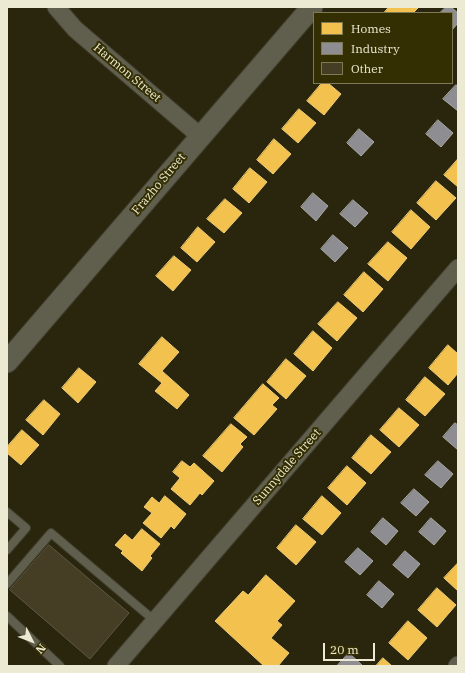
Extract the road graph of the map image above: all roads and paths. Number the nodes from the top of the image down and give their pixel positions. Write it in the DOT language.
graph roads {
  1 [pos="56,7"];
  2 [pos="312,7"];
  3 [pos="200,136"];
  4 [pos="458,268"];
  5 [pos="7,362"];
  6 [pos="7,512"];
  7 [pos="7,550"];
  8 [pos="7,584"];
  9 [pos="7,616"];
  10 [pos="155,621"];
  11 [pos="60,666"];
  12 [pos="116,666"];
  1 -- 3 [label="street, Harmon Street"];
  2 -- 3 [label="street, Frazho Street"];
  3 -- 5 [label="street, Frazho Street"];
  4 -- 10 [label="street, Sunnydale Street"];
  6 -- 7 [label="lane"];
  8 -- 10 [label="lane"];
  9 -- 11 [label="lane"];
  10 -- 12 [label="street, Sunnydale Street"];
}
